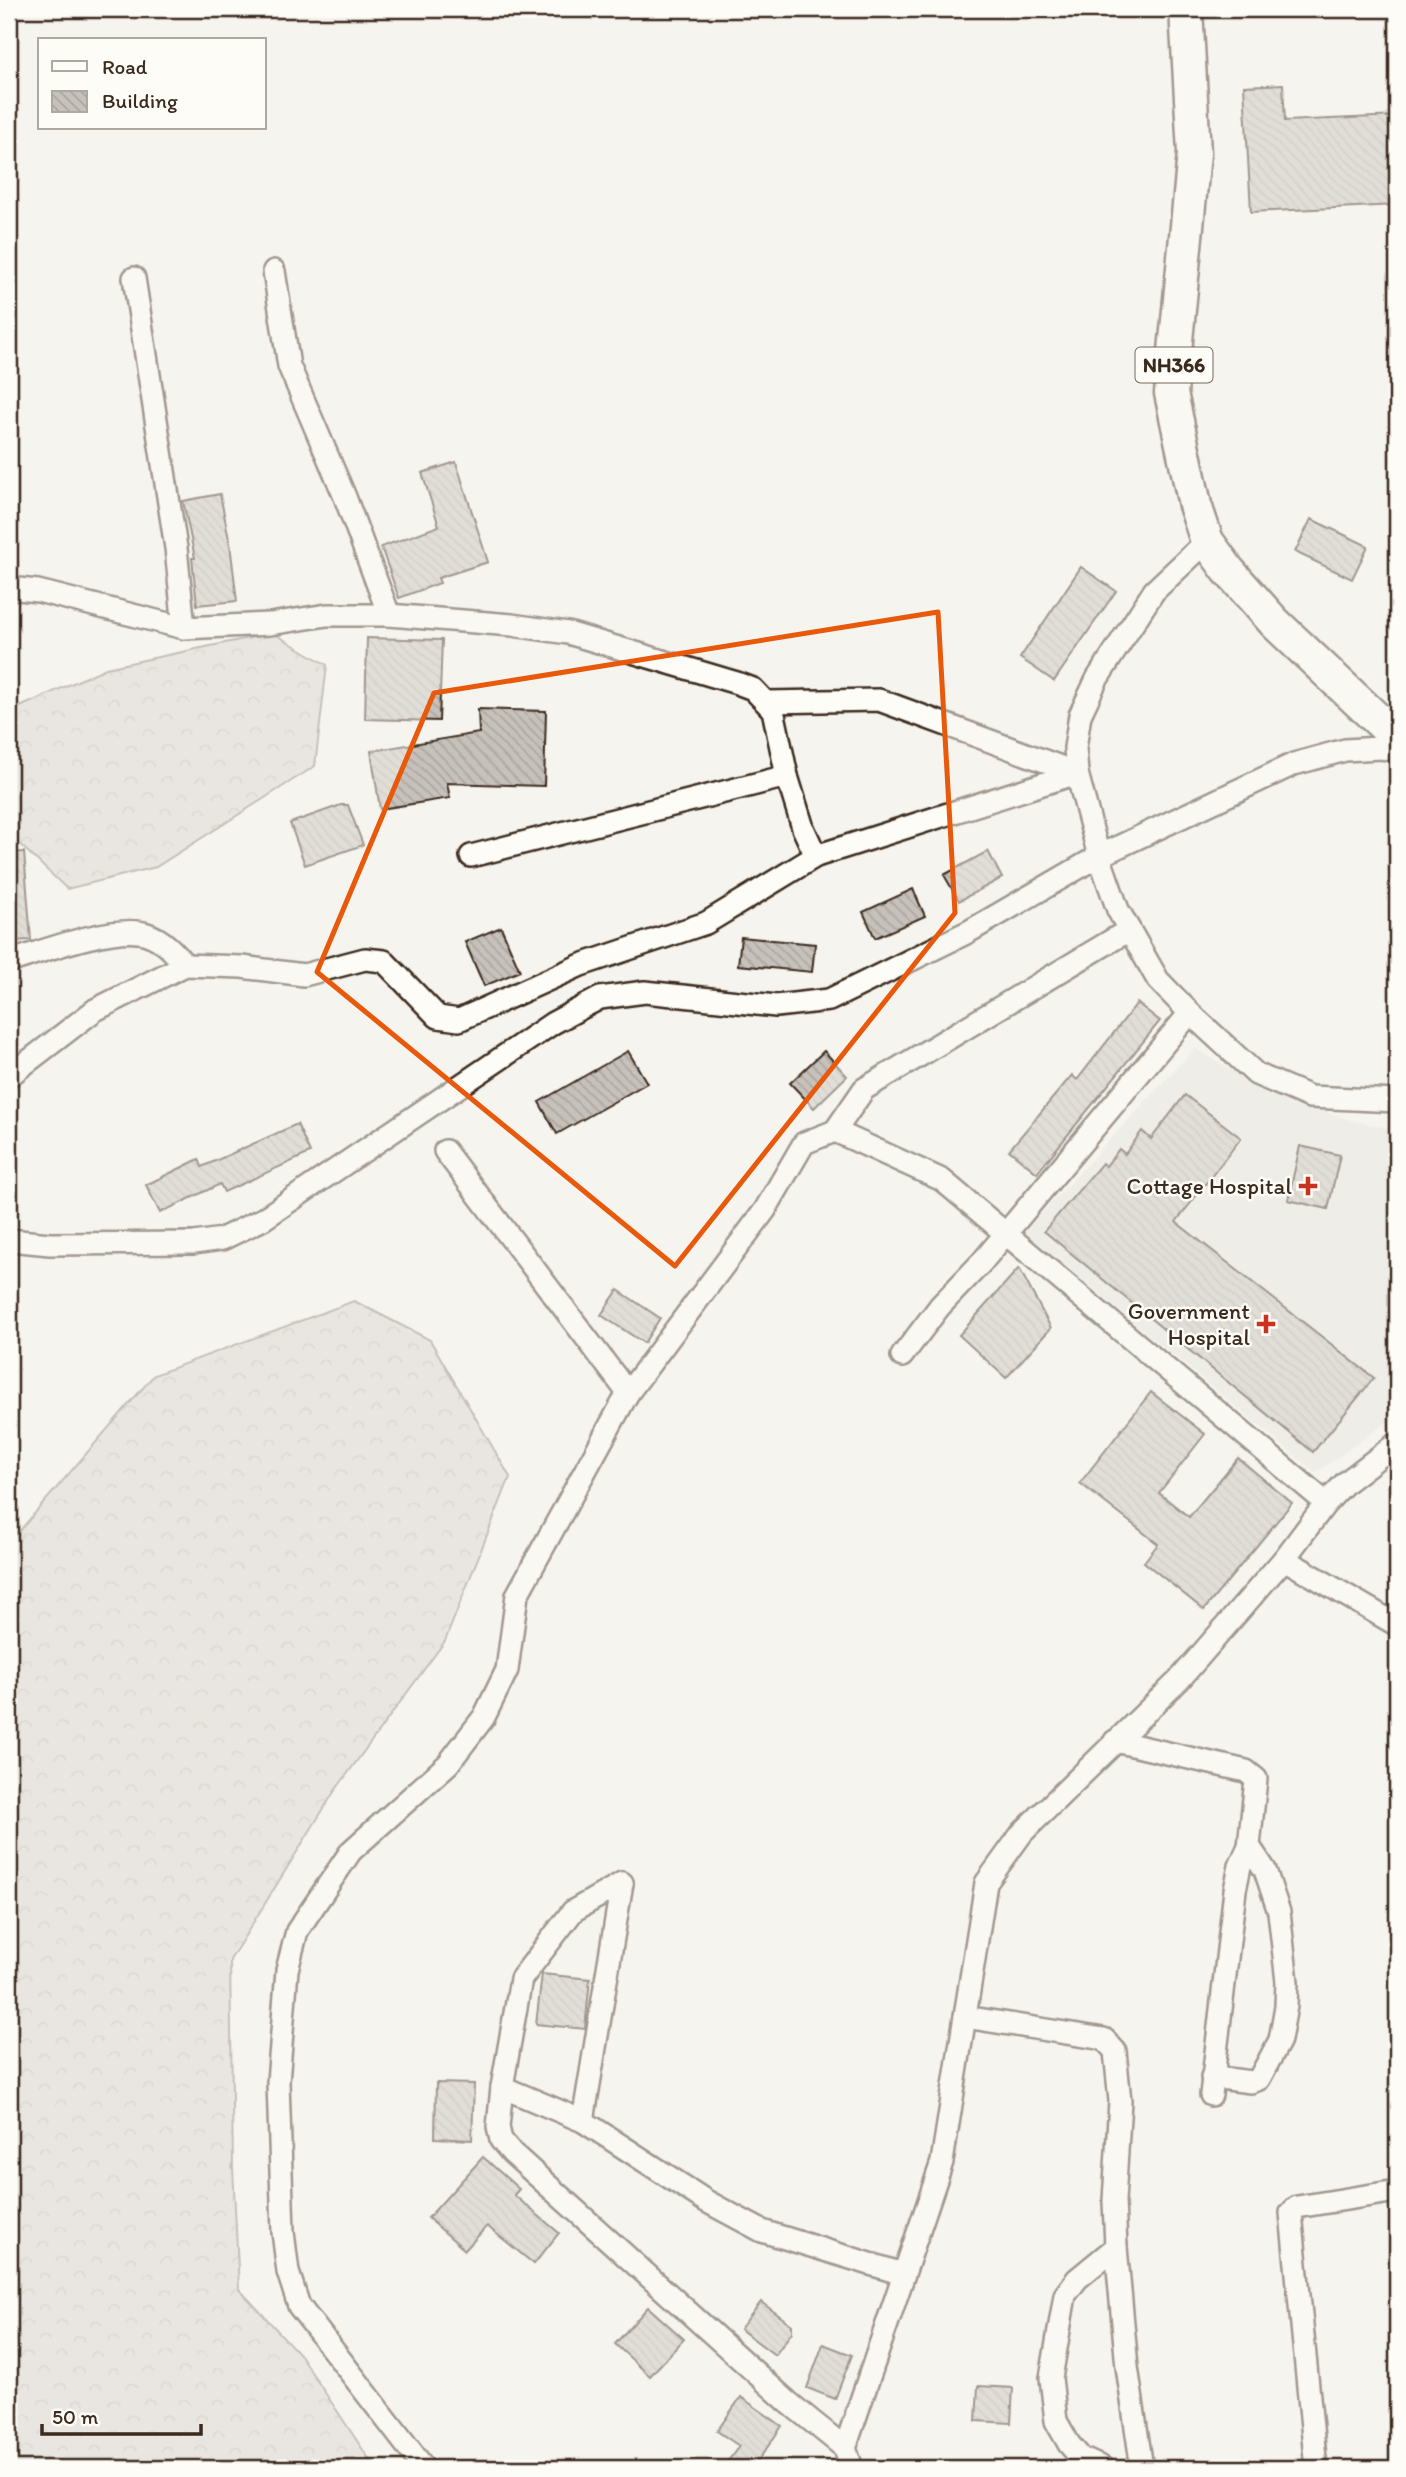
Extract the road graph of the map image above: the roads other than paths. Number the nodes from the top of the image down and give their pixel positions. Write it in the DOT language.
graph roads {
  1 [pos="1186,9"];
  2 [pos="274,271"];
  3 [pos="134,278"];
  4 [pos="1207,541"];
  5 [pos="9,588"];
  6 [pos="389,615"];
  7 [pos="184,628"];
  8 [pos="1326,670"];
  9 [pos="766,702"];
  10 [pos="1397,713"];
  11 [pos="1397,738"];
  12 [pos="1397,750"];
  13 [pos="1077,773"];
  14 [pos="787,776"];
  15 [pos="471,856"];
  16 [pos="816,856"];
  17 [pos="1099,856"];
  18 [pos="1129,930"];
  19 [pos="9,962"];
  20 [pos="185,965"];
  21 [pos="1190,1013"];
  22 [pos="9,1076"];
  23 [pos="1397,1101"];
  24 [pos="835,1131"];
  25 [pos="445,1151"];
  26 [pos="1006,1233"];
  27 [pos="9,1240"];
  28 [pos="902,1356"];
  29 [pos="628,1394"];
  30 [pos="1397,1443"];
  31 [pos="1326,1503"];
  32 [pos="1284,1559"];
  33 [pos="1397,1625"];
  34 [pos="1115,1741"];
  35 [pos="1249,1846"];
  36 [pos="965,2017"];
  37 [pos="502,2087"];
  38 [pos="583,2121"];
  39 [pos="1397,2191"];
  40 [pos="1116,2247"];
  41 [pos="903,2274"];
  42 [pos="849,2458"];
  43 [pos="424,2468"];
  44 [pos="1103,2468"];
  45 [pos="1142,2468"];
  46 [pos="1316,2468"];
  1 -- 4 [label="highway, NH366"];
  2 -- 6 [label="street"];
  3 -- 7 [label="street"];
  4 -- 8 [label="highway, NH366"];
  4 -- 13 [label="street"];
  5 -- 7 [label="street"];
  6 -- 7 [label="street"];
  6 -- 9 [label="street"];
  8 -- 10 [label="highway, NH366"];
  8 -- 11 [label="highway, NH366"];
  9 -- 13 [label="street"];
  9 -- 14 [label="street"];
  12 -- 17 [label="street"];
  13 -- 16 [label="street"];
  13 -- 17 [label="street"];
  14 -- 15 [label="street"];
  14 -- 16 [label="street"];
  16 -- 20 [label="street"];
  17 -- 18 [label="street"];
  17 -- 27 [label="street"];
  18 -- 21 [label="street"];
  18 -- 24 [label="street"];
  19 -- 20 [label="street"];
  20 -- 22 [label="street"];
  21 -- 23 [label="street"];
  21 -- 26 [label="street"];
  24 -- 26 [label="street"];
  24 -- 29 [label="street"];
  25 -- 29 [label="street"];
  26 -- 28 [label="street"];
  26 -- 31 [label="street"];
  29 -- 43 [label="street"];
  30 -- 31 [label="street"];
  31 -- 32 [label="street"];
  32 -- 33 [label="street"];
  32 -- 34 [label="street"];
  34 -- 35 [label="street"];
  34 -- 36 [label="street"];
  35 -- 35 [label="street"];
  36 -- 40 [label="street"];
  36 -- 41 [label="street"];
  37 -- 38 [label="street"];
  37 -- 38 [label="street"];
  37 -- 42 [label="street"];
  38 -- 41 [label="street"];
  39 -- 46 [label="street"];
  40 -- 44 [label="street"];
  40 -- 45 [label="street"];
  41 -- 42 [label="street"];
}
